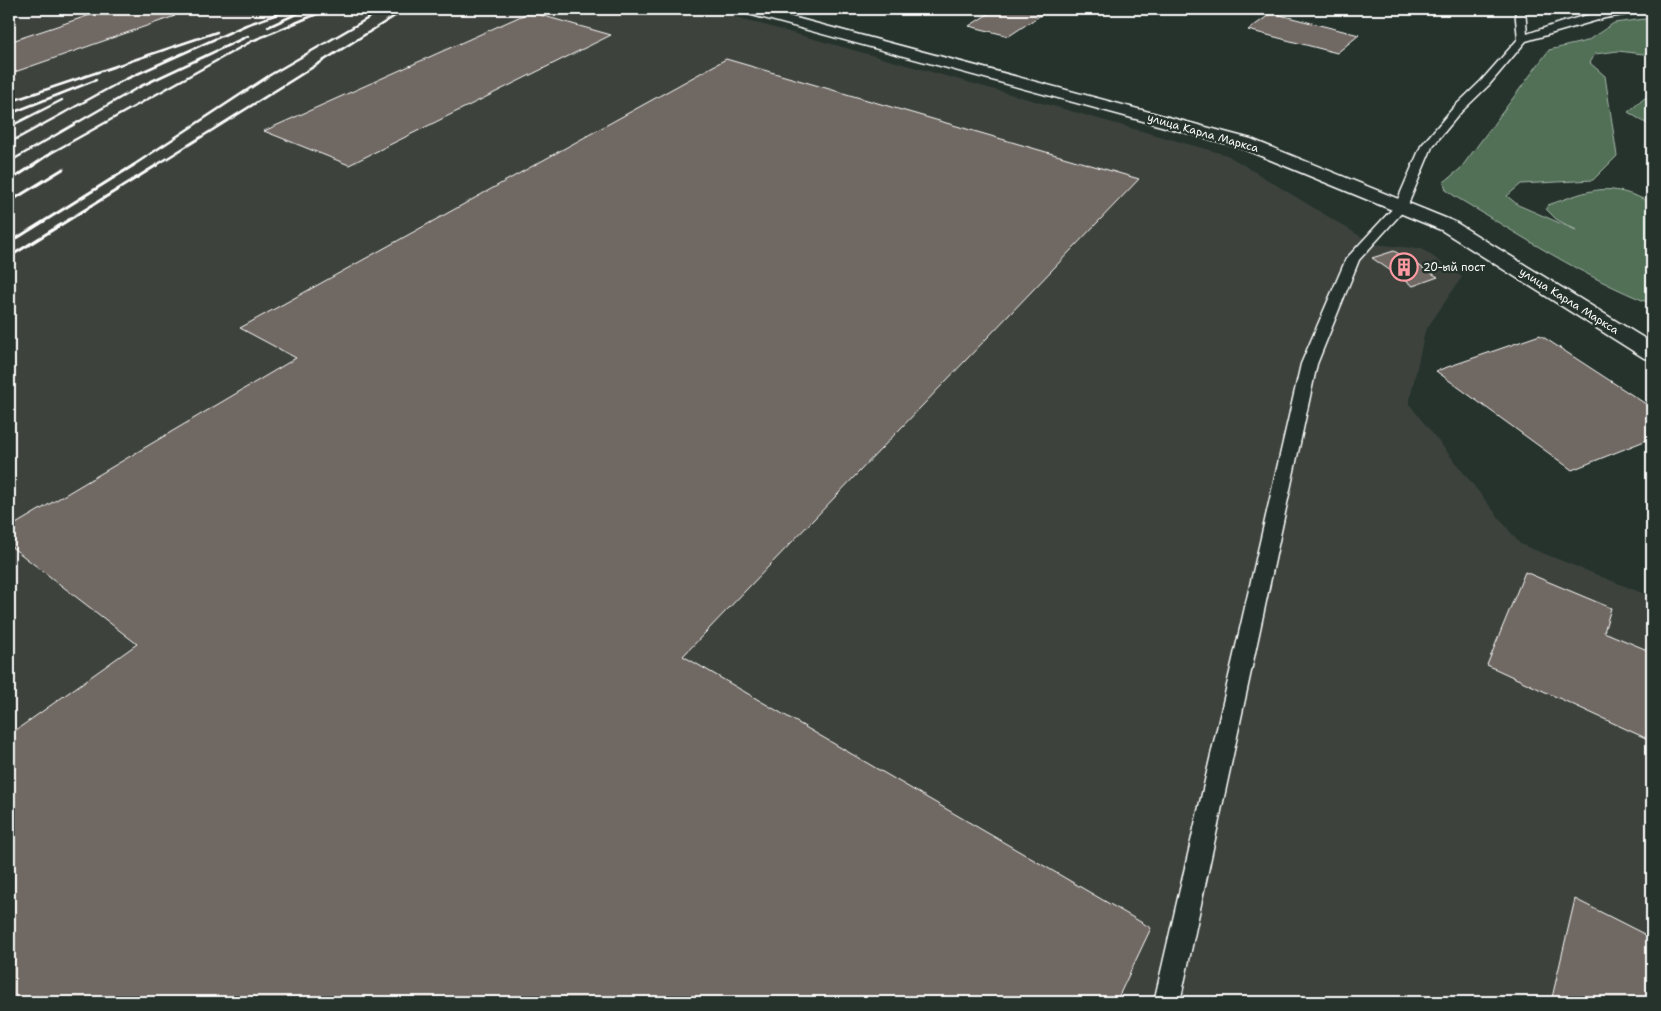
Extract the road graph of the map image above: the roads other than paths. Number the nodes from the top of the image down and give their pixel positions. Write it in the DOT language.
graph roads {
  1 [pos="746,9"];
  2 [pos="1520,9"];
  3 [pos="1642,9"];
  4 [pos="1523,40"];
  5 [pos="1401,207"];
  6 [pos="1652,353"];
  7 [pos="1167,1002"];
  1 -- 5 [label="street, улица Карла Маркса"];
  2 -- 4 [label="lane"];
  3 -- 4 [label="lane"];
  4 -- 5 [label="lane"];
  5 -- 6 [label="street, улица Карла Маркса"];
  5 -- 7 [label="lane"];
}
